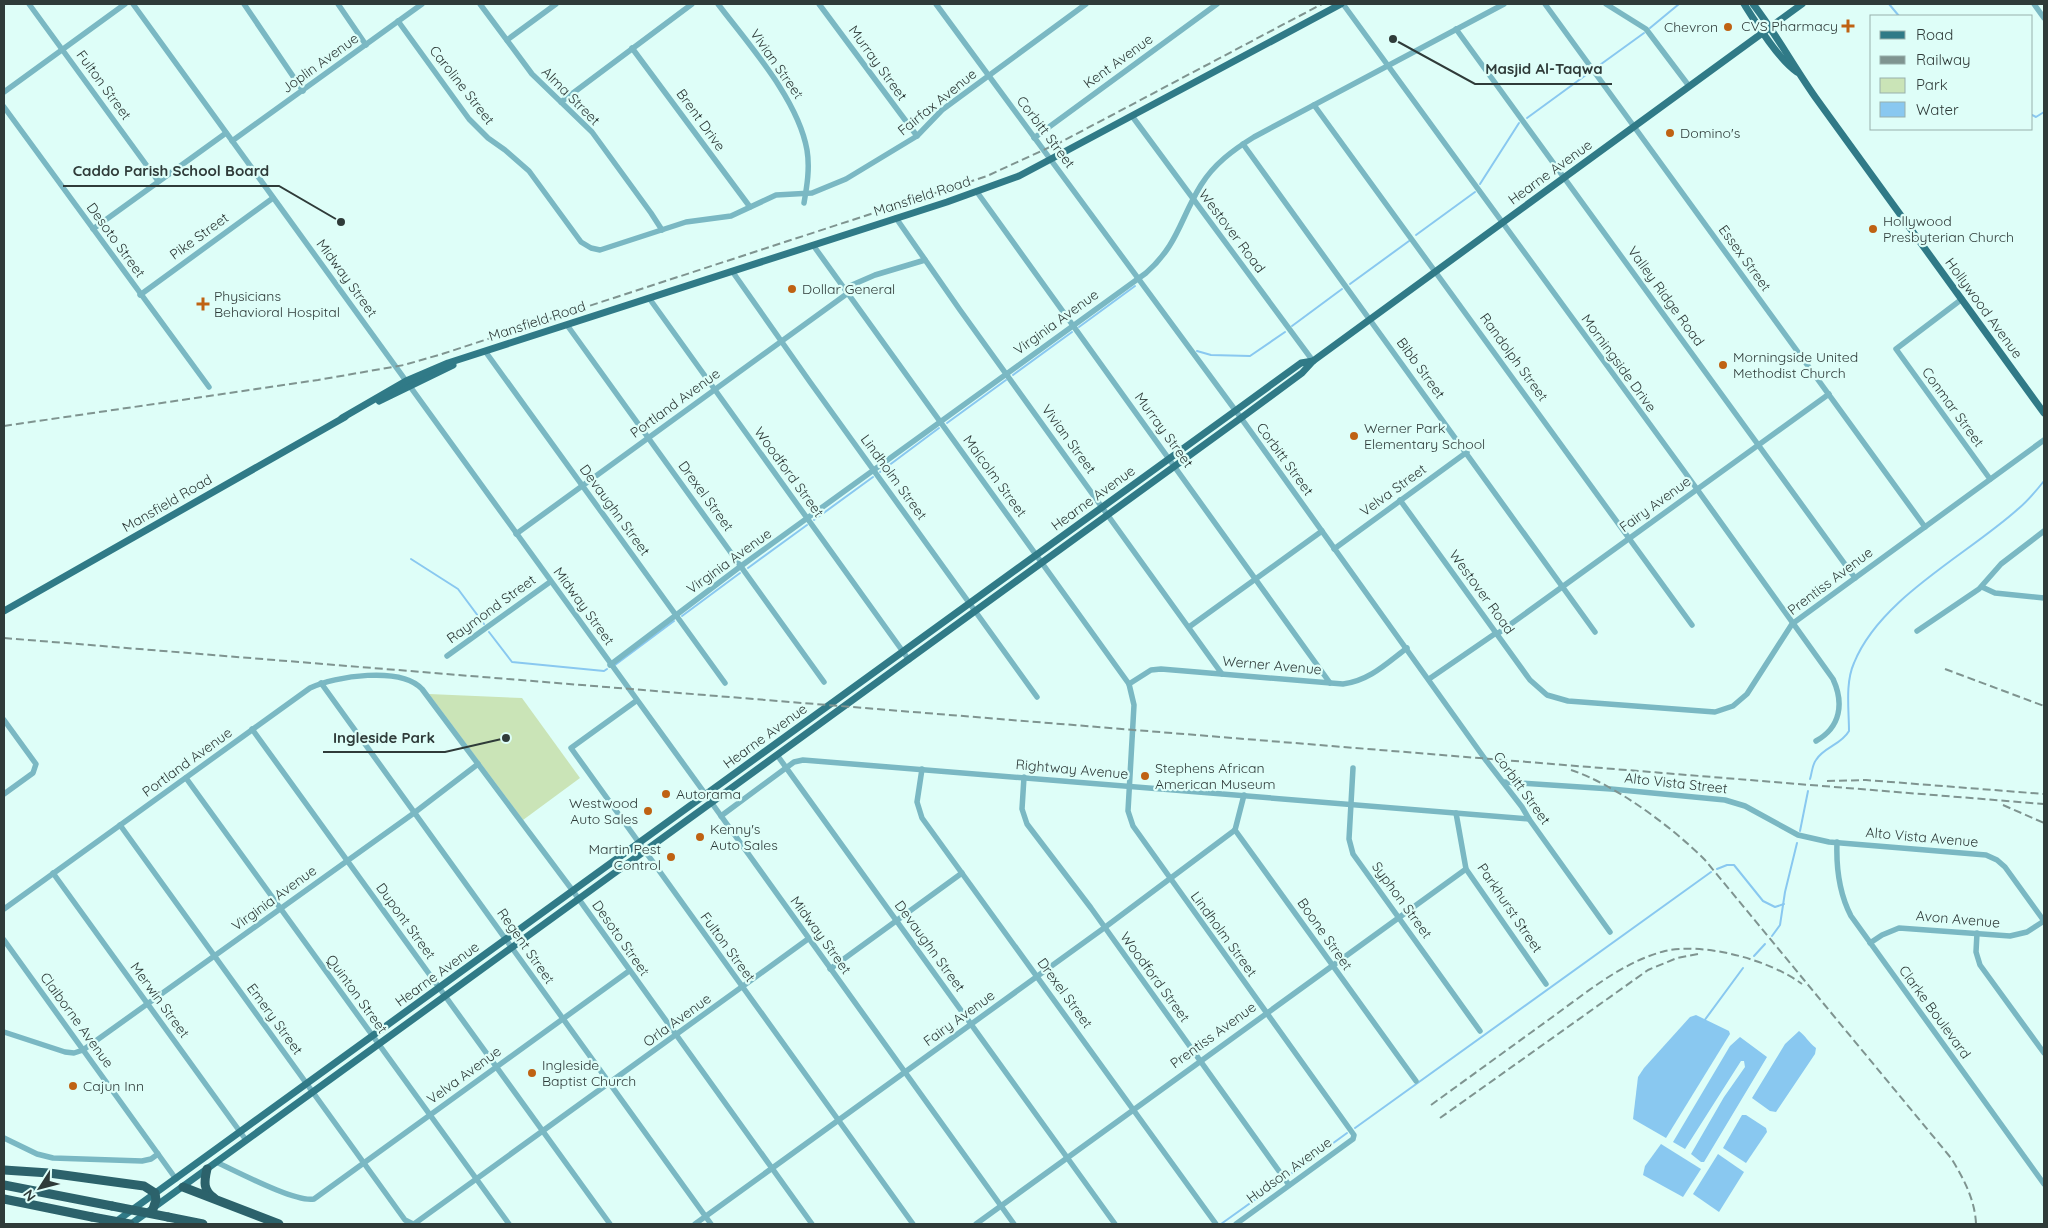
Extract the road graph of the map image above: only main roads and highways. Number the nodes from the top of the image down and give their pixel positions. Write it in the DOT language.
graph roads {
  1 [pos="1342,4"];
  2 [pos="1744,4"];
  3 [pos="1753,4"];
  4 [pos="1802,4"];
  5 [pos="1767,30"];
  6 [pos="1313,361"];
  7 [pos="2044,413"];
  8 [pos="4,611"];
  9 [pos="207,1169"];
  10 [pos="4,1170"];
  11 [pos="176,1179"];
  12 [pos="4,1185"];
  13 [pos="182,1187"];
  14 [pos="155,1194"];
  15 [pos="4,1199"];
  16 [pos="216,1200"];
  17 [pos="153,1208"];
  18 [pos="112,1224"];
  19 [pos="131,1224"];
  20 [pos="203,1224"];
  21 [pos="279,1224"];
  1 -- 8 [label="main road, Mansfield Road"];
  2 -- 5 [label="main road, Hollywood Avenue"];
  3 -- 5 [label="main road, Hollywood Avenue"];
  4 -- 5 [label="main road, Hearne Avenue"];
  5 -- 6 [label="main road, Hearne Avenue"];
  5 -- 7 [label="main road, Hollywood Avenue"];
  6 -- 9 [label="main road, Hearne Avenue"];
  6 -- 11 [label="main road, Hearne Avenue"];
  9 -- 13 [label="main road, Hearne Avenue"];
  9 -- 16 [label="highway"];
  10 -- 14 [label="highway"];
  11 -- 13 [label="main road, Claiborne Avenue"];
  11 -- 14 [label="main road, Hearne Avenue"];
  12 -- 20 [label="highway, bridge"];
  13 -- 16 [label="highway"];
  13 -- 17 [label="main road, Hearne Avenue"];
  14 -- 17 [label="highway"];
  14 -- 18 [label="main road, Hearne Avenue"];
  15 -- 19 [label="highway, bridge"];
  16 -- 21 [label="highway"];
  17 -- 19 [label="main road, Hearne Avenue"];
}
